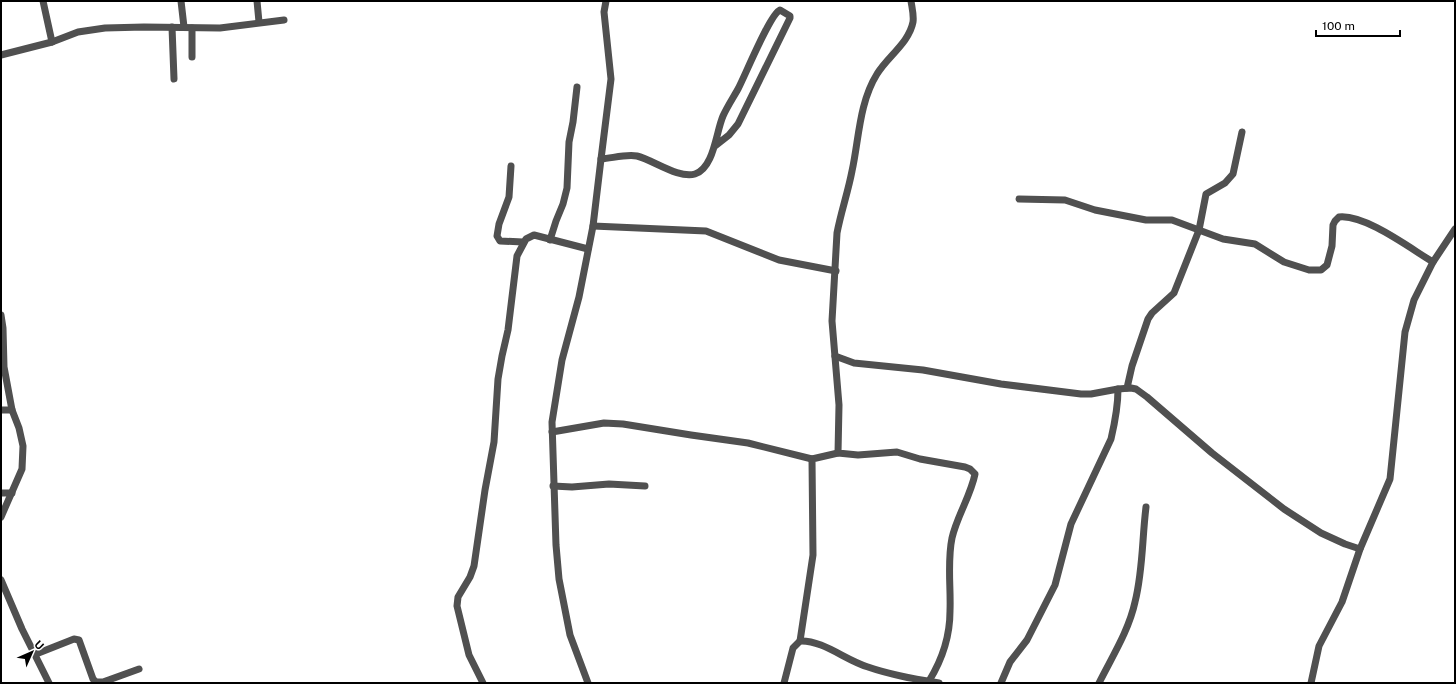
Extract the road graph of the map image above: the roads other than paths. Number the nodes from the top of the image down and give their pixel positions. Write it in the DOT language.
graph roads {
  1 [pos="44,1"];
  2 [pos="182,1"];
  3 [pos="257,1"];
  4 [pos="606,1"];
  5 [pos="911,1"];
  6 [pos="284,20"];
  7 [pos="259,22"];
  8 [pos="172,27"];
  9 [pos="184,28"];
  10 [pos="192,28"];
  11 [pos="52,42"];
  12 [pos="1,55"];
  13 [pos="192,57"];
  14 [pos="174,79"];
  15 [pos="577,87"];
  16 [pos="1242,132"];
  17 [pos="715,146"];
  18 [pos="601,159"];
  19 [pos="511,166"];
  20 [pos="1019,199"];
  21 [pos="593,226"];
  22 [pos="1455,229"];
  23 [pos="1199,230"];
  24 [pos="550,240"];
  25 [pos="523,242"];
  26 [pos="588,249"];
  27 [pos="1433,262"];
  28 [pos="836,271"];
  29 [pos="1,315"];
  30 [pos="835,356"];
  31 [pos="1127,388"];
  32 [pos="1118,389"];
  33 [pos="1,410"];
  34 [pos="12,410"];
  35 [pos="552,432"];
  36 [pos="838,453"];
  37 [pos="812,459"];
  38 [pos="553,486"];
  39 [pos="645,486"];
  40 [pos="1,492"];
  41 [pos="12,493"];
  42 [pos="1146,508"];
  43 [pos="1,517"];
  44 [pos="1360,549"];
  45 [pos="1,580"];
  46 [pos="800,641"];
  47 [pos="36,654"];
  48 [pos="139,669"];
  49 [pos="929,681"];
  50 [pos="49,683"];
  51 [pos="483,683"];
  52 [pos="588,683"];
  53 [pos="784,683"];
  54 [pos="939,683"];
  55 [pos="1001,683"];
  56 [pos="1099,683"];
  57 [pos="1311,683"];
  1 -- 11 [label="street"];
  2 -- 9 [label="street"];
  3 -- 7 [label="street"];
  4 -- 18 [label="street"];
  5 -- 28 [label="street"];
  6 -- 7 [label="street"];
  7 -- 10 [label="street"];
  8 -- 9 [label="street"];
  8 -- 11 [label="street"];
  8 -- 14 [label="street"];
  9 -- 10 [label="street"];
  10 -- 13 [label="street"];
  11 -- 12 [label="street"];
  15 -- 24 [label="street"];
  16 -- 23 [label="street"];
  17 -- 17 [label="street"];
  17 -- 18 [label="street"];
  18 -- 21 [label="street"];
  19 -- 25 [label="street"];
  20 -- 23 [label="street"];
  21 -- 26 [label="street"];
  21 -- 28 [label="street"];
  22 -- 27 [label="street"];
  23 -- 27 [label="street"];
  23 -- 31 [label="street"];
  24 -- 25 [label="street"];
  24 -- 26 [label="street"];
  25 -- 51 [label="street"];
  26 -- 35 [label="street"];
  27 -- 44 [label="street"];
  28 -- 30 [label="street"];
  29 -- 34 [label="street"];
  30 -- 32 [label="street"];
  30 -- 36 [label="street"];
  31 -- 32 [label="street"];
  31 -- 44 [label="street"];
  32 -- 55 [label="street"];
  33 -- 34 [label="street"];
  34 -- 41 [label="street"];
  35 -- 37 [label="street"];
  35 -- 38 [label="street"];
  36 -- 37 [label="street"];
  36 -- 49 [label="street"];
  37 -- 46 [label="street"];
  38 -- 39 [label="street"];
  38 -- 52 [label="street"];
  40 -- 41 [label="street"];
  41 -- 43 [label="street"];
  42 -- 56 [label="street"];
  44 -- 57 [label="street"];
  45 -- 47 [label="street"];
  46 -- 49 [label="street"];
  46 -- 53 [label="street"];
  47 -- 48 [label="street"];
  47 -- 50 [label="street"];
  49 -- 54 [label="street"];
}
